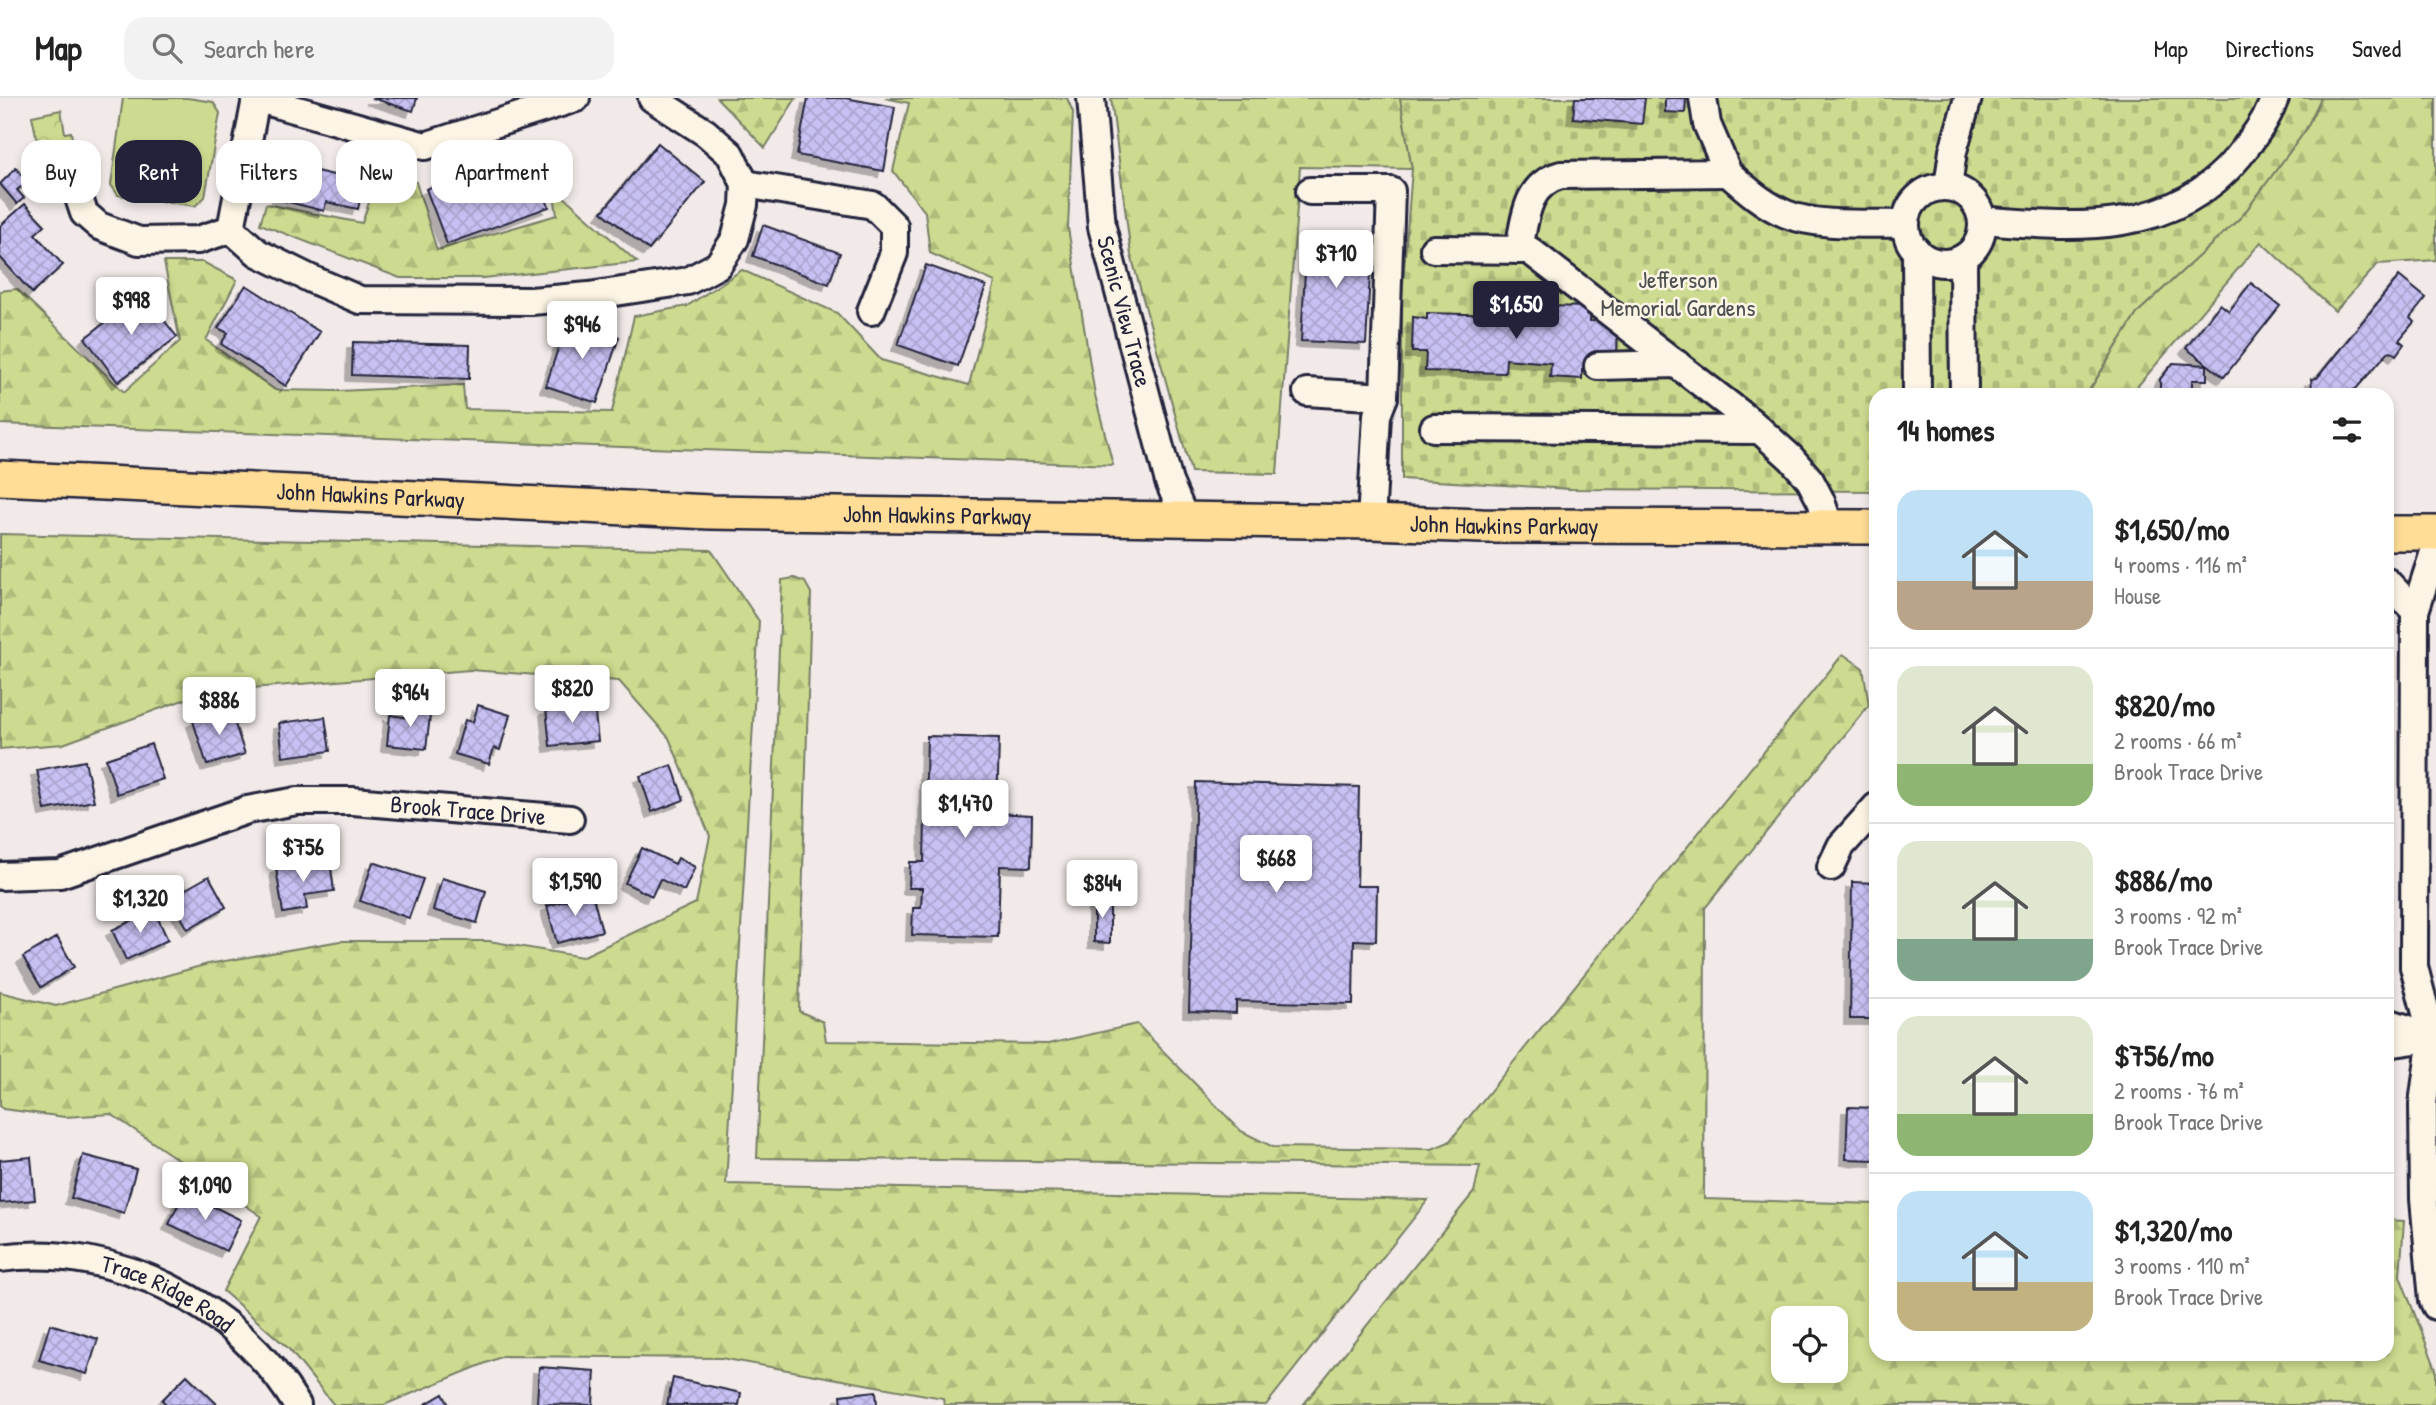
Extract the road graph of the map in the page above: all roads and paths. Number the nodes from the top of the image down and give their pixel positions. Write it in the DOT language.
graph roads {
  1 [pos="576,98"];
  2 [pos="652,98"];
  3 [pos="1091,98"];
  4 [pos="1703,98"];
  5 [pos="1968,98"];
  6 [pos="2276,98"];
  7 [pos="255,99"];
  8 [pos="1728,173"];
  9 [pos="745,184"];
  10 [pos="1948,187"];
  11 [pos="1310,191"];
  12 [pos="81,203"];
  13 [pos="1982,220"];
  14 [pos="1906,224"];
  15 [pos="231,229"];
  16 [pos="1434,249"];
  17 [pos="1518,250"];
  18 [pos="1916,250"];
  19 [pos="1963,258"];
  20 [pos="871,311"];
  21 [pos="1677,364"];
  22 [pos="1598,366"];
  23 [pos="1917,388"];
  24 [pos="1964,388"];
  25 [pos="1307,392"];
  26 [pos="1384,397"];
  27 [pos="1434,428"];
  28 [pos="1760,430"];
  29 [pos="0,478"];
  30 [pos="1185,519"];
  31 [pos="1371,522"];
  32 [pos="1829,525"];
  33 [pos="1869,527"];
  34 [pos="2394,533"];
  35 [pos="2436,533"];
  36 [pos="2436,546"];
  37 [pos="2394,589"];
  38 [pos="2415,611"];
  39 [pos="1869,815"];
  40 [pos="570,819"];
  41 [pos="1830,867"];
  42 [pos="0,876"];
  43 [pos="2394,1024"];
  44 [pos="2435,1034"];
  45 [pos="2394,1043"];
  46 [pos="0,1258"];
  47 [pos="2436,1306"];
  48 [pos="297,1405"];
  1 -- 7 [label="street"];
  2 -- 9 [label="street"];
  3 -- 30 [label="street, Scenic View Trace"];
  4 -- 8 [label="street"];
  5 -- 10 [label="street"];
  6 -- 13 [label="street"];
  7 -- 15 [label="street"];
  8 -- 14 [label="street"];
  8 -- 17 [label="street"];
  9 -- 15 [label="street"];
  9 -- 20 [label="street"];
  10 -- 13 [label="street"];
  10 -- 14 [label="street"];
  11 -- 26 [label="street"];
  12 -- 15 [label="street"];
  13 -- 19 [label="street"];
  14 -- 18 [label="street"];
  16 -- 17 [label="street"];
  17 -- 21 [label="street"];
  18 -- 19 [label="street"];
  18 -- 23 [label="street"];
  19 -- 24 [label="street"];
  21 -- 22 [label="street"];
  21 -- 28 [label="street"];
  25 -- 26 [label="street"];
  26 -- 31 [label="street"];
  27 -- 28 [label="street"];
  28 -- 32 [label="street"];
  29 -- 30 [label="main road, John Hawkins Parkway"];
  30 -- 31 [label="main road, John Hawkins Parkway"];
  31 -- 32 [label="main road, John Hawkins Parkway"];
  32 -- 33 [label="main road, John Hawkins Parkway"];
  34 -- 35 [label="main road"];
  36 -- 38 [label="street"];
  37 -- 38 [label="street"];
  38 -- 44 [label="street"];
  39 -- 41 [label="street"];
  40 -- 42 [label="street, Brook Trace Drive"];
  43 -- 44 [label="street"];
  44 -- 45 [label="street"];
  44 -- 47 [label="street"];
  46 -- 48 [label="street, Trace Ridge Road"];
}
